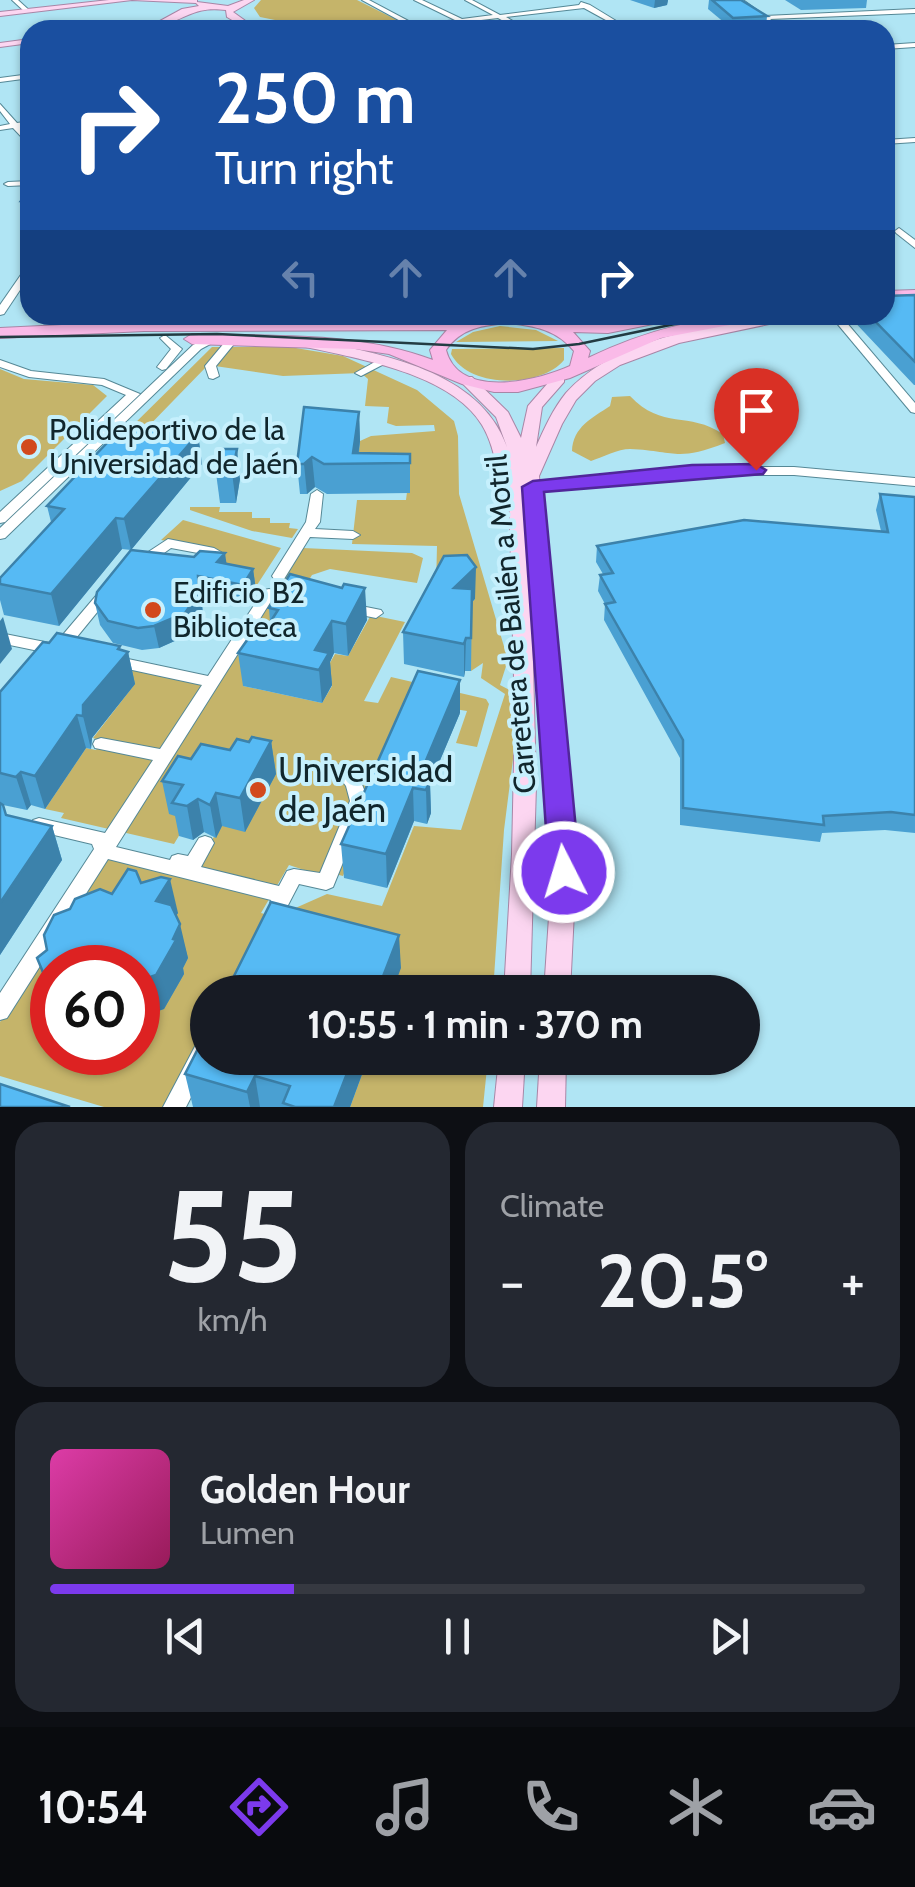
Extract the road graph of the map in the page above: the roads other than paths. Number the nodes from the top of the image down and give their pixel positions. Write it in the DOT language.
graph roads {
  1 [pos="15,0"];
  2 [pos="115,0"];
  3 [pos="133,0"];
  4 [pos="251,0"];
  5 [pos="366,0"];
  6 [pos="417,0"];
  7 [pos="468,0"];
  8 [pos="571,0"];
  9 [pos="739,0"];
  10 [pos="205,4"];
  11 [pos="588,6"];
  12 [pos="236,7"];
  13 [pos="27,11"];
  14 [pos="915,11"];
  15 [pos="0,14"];
  16 [pos="504,16"];
  17 [pos="764,18"];
  18 [pos="167,20"];
  19 [pos="229,20"];
  20 [pos="237,20"];
  21 [pos="405,20"];
  22 [pos="460,20"];
  23 [pos="470,20"];
  24 [pos="510,20"];
  25 [pos="611,20"];
  26 [pos="767,20"];
  27 [pos="0,106"];
  28 [pos="20,125"];
  29 [pos="15,126"];
  30 [pos="0,128"];
  31 [pos="20,132"];
  32 [pos="899,231"];
  33 [pos="915,245"];
  34 [pos="20,283"];
  35 [pos="0,312"];
  36 [pos="468,325"];
  37 [pos="554,325"];
  38 [pos="579,325"];
  39 [pos="624,325"];
  40 [pos="707,325"];
  41 [pos="750,325"];
  42 [pos="843,325"];
  43 [pos="0,333"];
  44 [pos="166,338"];
  45 [pos="0,340"];
  46 [pos="210,340"];
  47 [pos="300,342"];
  48 [pos="229,344"];
  49 [pos="0,363"];
  50 [pos="578,366"];
  51 [pos="213,376"];
  52 [pos="458,376"];
  53 [pos="559,380"];
  54 [pos="134,394"];
  55 [pos="915,410"];
  56 [pos="533,480"];
  57 [pos="915,482"];
  58 [pos="317,494"];
  59 [pos="0,497"];
  60 [pos="23,498"];
  61 [pos="518,508"];
  62 [pos="0,520"];
  63 [pos="307,533"];
  64 [pos="0,535"];
  65 [pos="353,535"];
  66 [pos="214,552"];
  67 [pos="128,566"];
  68 [pos="276,580"];
  69 [pos="115,581"];
  70 [pos="306,600"];
  71 [pos="376,614"];
  72 [pos="330,618"];
  73 [pos="0,638"];
  74 [pos="58,650"];
  75 [pos="77,654"];
  76 [pos="96,658"];
  77 [pos="46,664"];
  78 [pos="212,682"];
  79 [pos="101,744"];
  80 [pos="166,756"];
  81 [pos="341,769"];
  82 [pos="16,820"];
  83 [pos="205,843"];
  84 [pos="106,848"];
  85 [pos="283,895"];
  86 [pos="266,928"];
  87 [pos="517,975"];
  88 [pos="558,975"];
  89 [pos="0,1011"];
  90 [pos="191,1075"];
  91 [pos="511,1075"];
  92 [pos="553,1075"];
  93 [pos="174,1107"];
  94 [pos="508,1107"];
  95 [pos="550,1107"];
  1 -- 13 [label="street"];
  2 -- 3 [label="main road"];
  2 -- 13 [label="main road"];
  3 -- 10 [label="main road"];
  4 -- 12 [label="main road"];
  5 -- 21 [label="street"];
  6 -- 22 [label="street"];
  7 -- 16 [label="street"];
  8 -- 11 [label="street"];
  9 -- 17 [label="street"];
  10 -- 12 [label="main road"];
  10 -- 18 [label="main road"];
  10 -- 19 [label="main road"];
  11 -- 16 [label="street"];
  11 -- 25 [label="street"];
  12 -- 20 [label="main road"];
  13 -- 15 [label="main road"];
  14 -- 17 [label="street"];
  16 -- 23 [label="street"];
  16 -- 24 [label="street"];
  17 -- 26 [label="street"];
  27 -- 29 [label="street"];
  28 -- 29 [label="street"];
  29 -- 30 [label="street"];
  29 -- 31 [label="street"];
  32 -- 33 [label="street"];
  34 -- 35 [label="street"];
  36 -- 43 [label="highway"];
  36 -- 52 [label="highway"];
  37 -- 50 [label="highway"];
  38 -- 39 [label="highway"];
  40 -- 50 [label="highway"];
  41 -- 56 [label="main road"];
  42 -- 55 [label="street"];
  44 -- 45 [label="highway"];
  44 -- 46 [label="highway"];
  44 -- 54 [label="street"];
  46 -- 47 [label="highway"];
  46 -- 64 [label="street"];
  47 -- 52 [label="highway"];
  47 -- 61 [label="main road"];
  48 -- 51 [label="street"];
  49 -- 54 [label="street"];
  50 -- 53 [label="highway"];
  52 -- 53 [label="highway"];
  52 -- 61 [label="main road, Carretera de Bailén a Motril"];
  53 -- 56 [label="main road, Carretera de Bailén a Motril"];
  54 -- 60 [label="street"];
  56 -- 57 [label="street"];
  56 -- 88 [label="main road, Carretera de Bailén a Motril"];
  58 -- 63 [label="street"];
  59 -- 60 [label="street"];
  60 -- 62 [label="street"];
  61 -- 87 [label="main road, Carretera de Bailén a Motril"];
  63 -- 65 [label="street"];
  63 -- 68 [label="street"];
  66 -- 67 [label="street"];
  69 -- 74 [label="street"];
  70 -- 78 [label="street"];
  71 -- 72 [label="street"];
  73 -- 74 [label="street"];
  74 -- 75 [label="street"];
  74 -- 77 [label="street"];
  76 -- 78 [label="street"];
  78 -- 80 [label="street"];
  79 -- 80 [label="street"];
  80 -- 84 [label="street"];
  81 -- 85 [label="street"];
  82 -- 84 [label="street"];
  83 -- 84 [label="street"];
  84 -- 85 [label="street"];
  84 -- 89 [label="street"];
  85 -- 86 [label="street"];
  90 -- 93 [label="street"];
  91 -- 94 [label="main road"];
  92 -- 95 [label="main road"];
}
